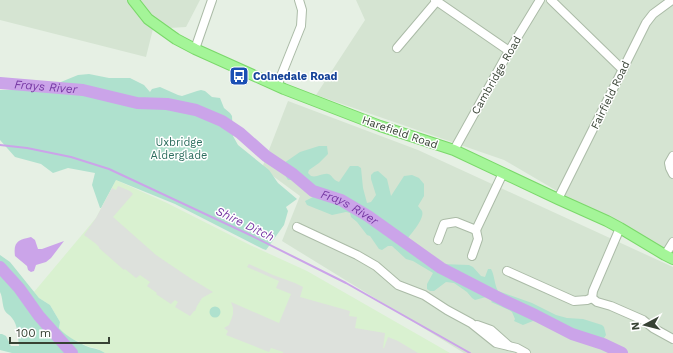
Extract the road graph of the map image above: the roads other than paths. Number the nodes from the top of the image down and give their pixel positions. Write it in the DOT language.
graph roads {
  1 [pos="133,0"];
  2 [pos="212,0"];
  3 [pos="299,0"];
  4 [pos="540,0"];
  5 [pos="551,0"];
  6 [pos="672,0"];
  7 [pos="435,1"];
  8 [pos="397,48"];
  9 [pos="195,49"];
  10 [pos="509,51"];
  11 [pos="622,69"];
  12 [pos="277,86"];
  13 [pos="454,150"];
  14 [pos="673,156"];
  15 [pos="503,173"];
  16 [pos="673,174"];
  17 [pos="558,200"];
  18 [pos="297,227"];
  19 [pos="620,228"];
  20 [pos="476,230"];
  21 [pos="438,240"];
  22 [pos="673,242"];
  23 [pos="472,256"];
  24 [pos="669,257"];
  25 [pos="507,271"];
  26 [pos="592,298"];
  27 [pos="673,339"];
  28 [pos="526,353"];
  1 -- 9 [label="main road, Harefield Road"];
  2 -- 9 [label="street"];
  3 -- 12 [label="street"];
  4 -- 10 [label="street, Cambridge Road"];
  5 -- 11 [label="street"];
  6 -- 11 [label="street, Fairfield Road"];
  7 -- 8 [label="street"];
  7 -- 10 [label="street"];
  9 -- 12 [label="main road, Harefield Road"];
  10 -- 13 [label="street, Cambridge Road"];
  11 -- 17 [label="street, Fairfield Road"];
  12 -- 13 [label="main road, Harefield Road"];
  13 -- 15 [label="main road, Harefield Road"];
  14 -- 16 [label="street"];
  15 -- 17 [label="main road, Harefield Road"];
  15 -- 20 [label="street"];
  17 -- 19 [label="main road, Harefield Road"];
  18 -- 28 [label="street"];
  19 -- 24 [label="main road, Harefield Road"];
  19 -- 26 [label="street"];
  20 -- 21 [label="street"];
  20 -- 23 [label="street"];
  22 -- 24 [label="street"];
  25 -- 26 [label="street"];
  26 -- 27 [label="street"];
}
